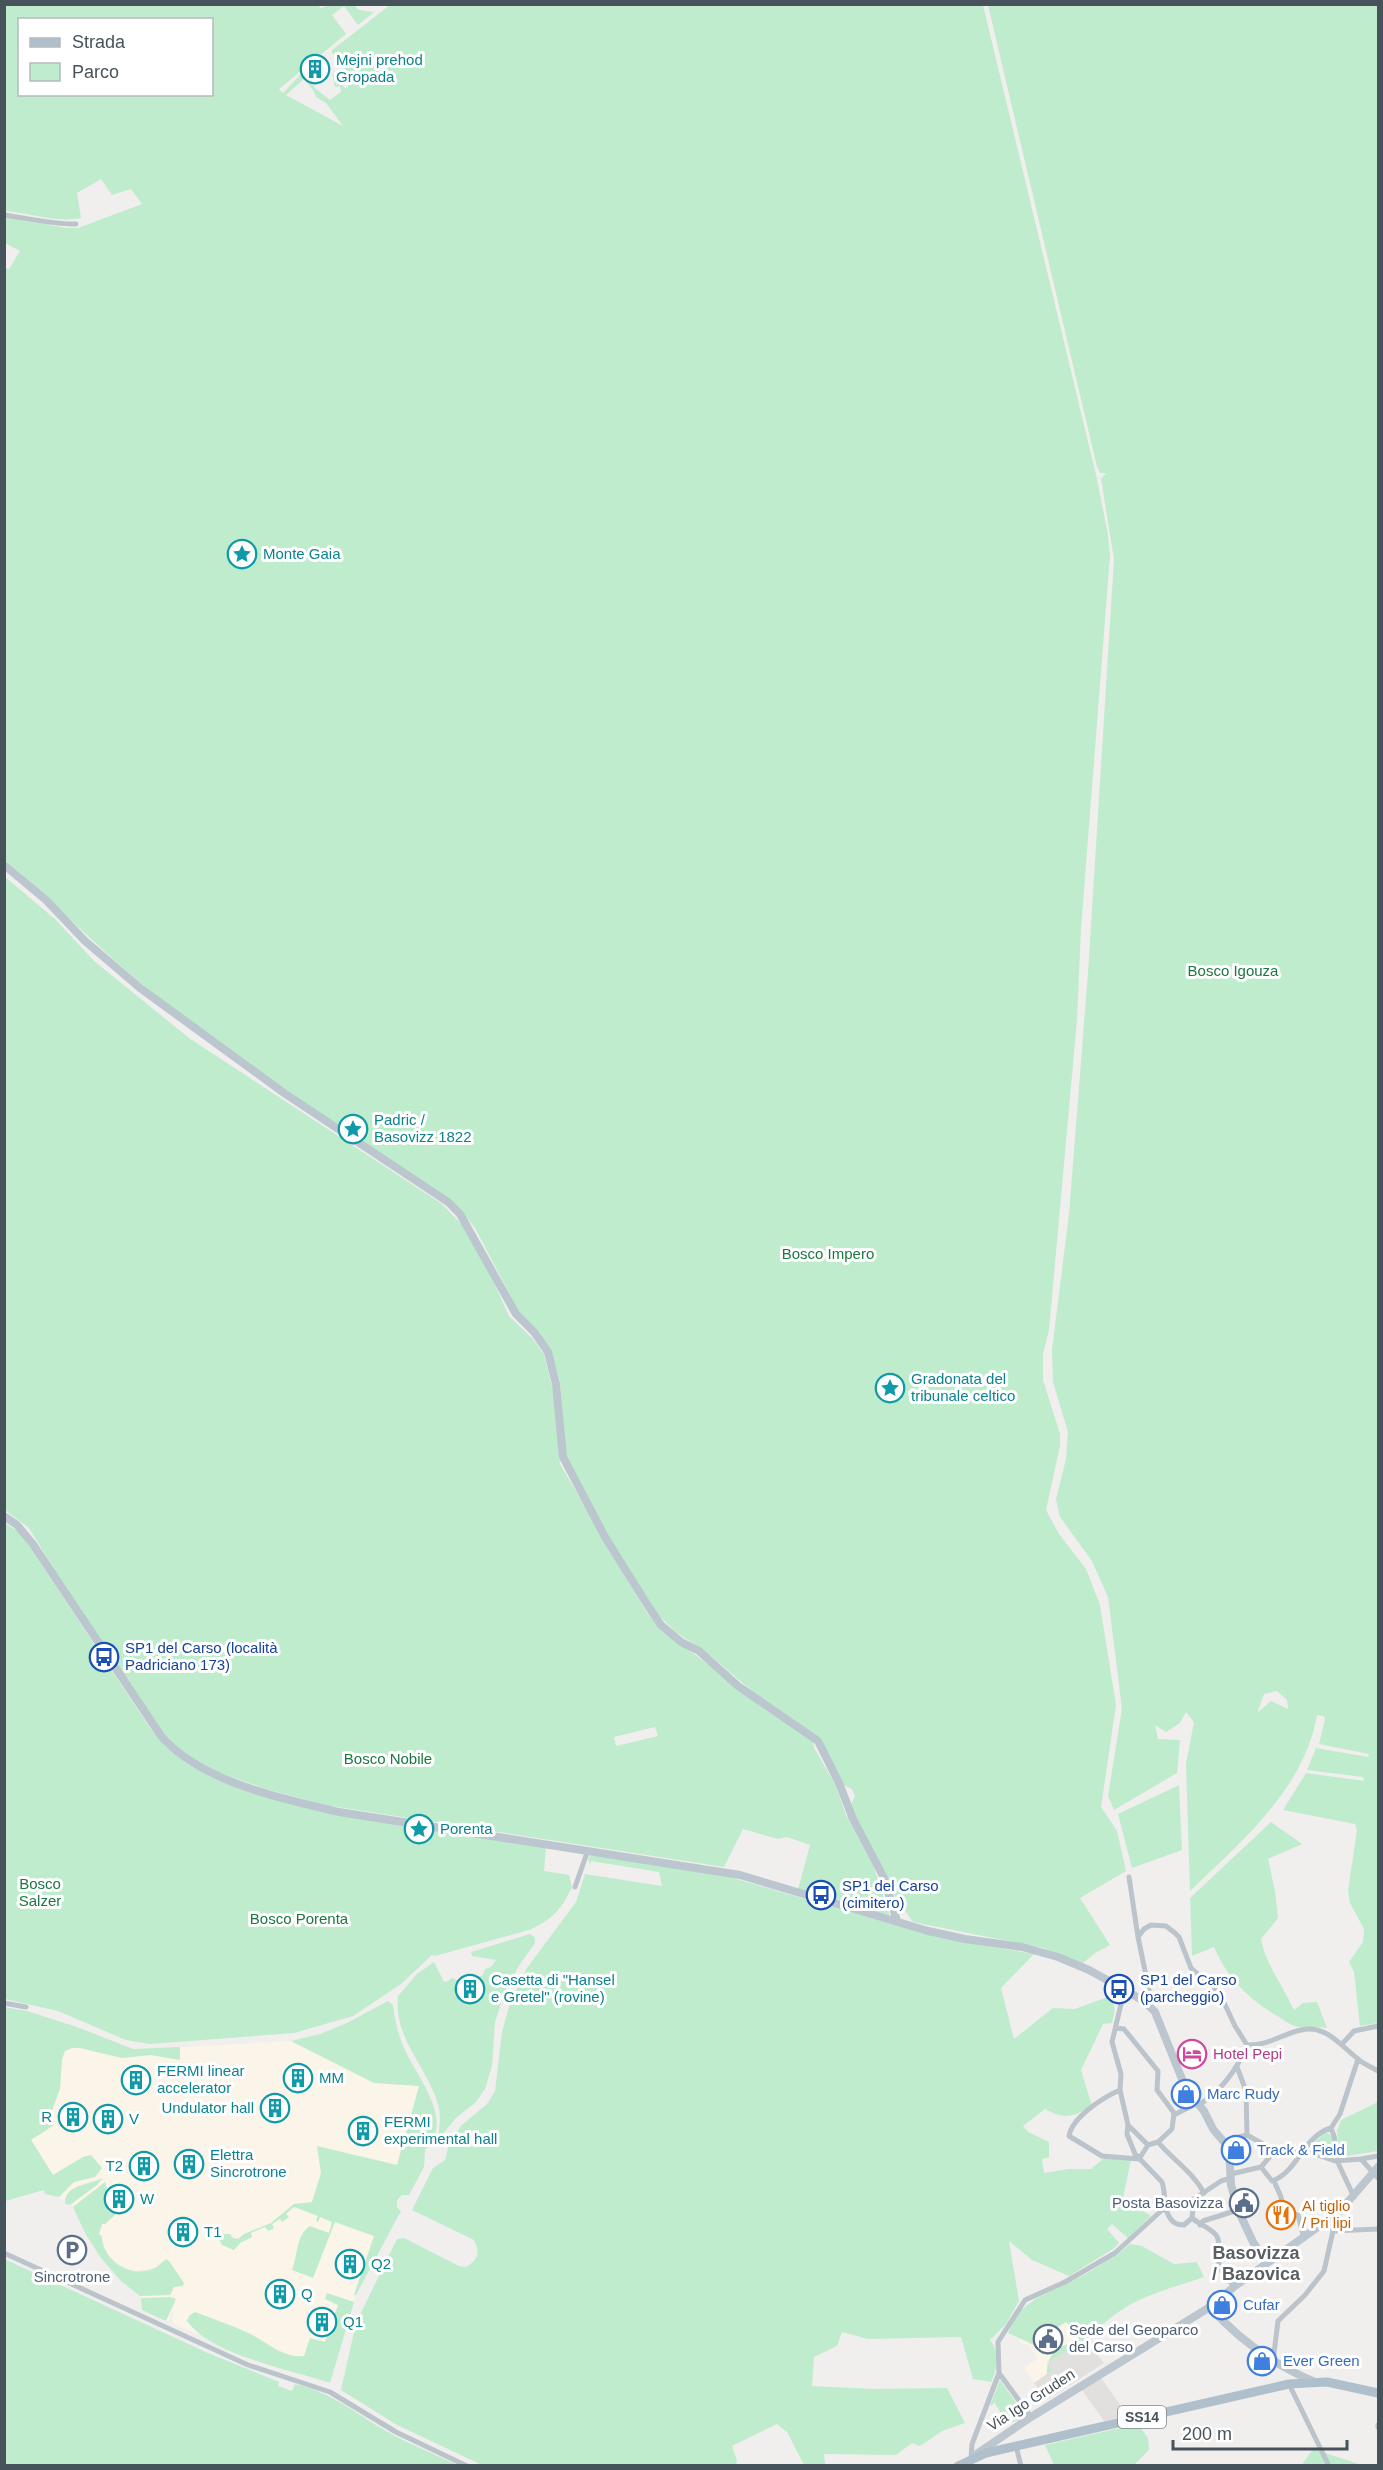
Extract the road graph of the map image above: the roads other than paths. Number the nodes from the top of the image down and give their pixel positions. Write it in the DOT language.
graph roads {
  1 [pos="4,215"];
  2 [pos="76,224"];
  3 [pos="4,865"];
  4 [pos="4,1516"];
  5 [pos="588,1850"];
  6 [pos="1129,1877"];
  7 [pos="575,1887"];
  8 [pos="897,1921"];
  9 [pos="1138,1937"];
  10 [pos="1127,1991"];
  11 [pos="1145,2002"];
  12 [pos="4,2003"];
  13 [pos="26,2007"];
  14 [pos="1378,2026"];
  15 [pos="1116,2028"];
  16 [pos="1342,2044"];
  17 [pos="1247,2045"];
  18 [pos="1358,2060"];
  19 [pos="1238,2067"];
  20 [pos="1378,2071"];
  21 [pos="1120,2090"];
  22 [pos="1198,2104"];
  23 [pos="1174,2115"];
  24 [pos="1128,2125"];
  25 [pos="1331,2128"];
  26 [pos="1247,2135"];
  27 [pos="1158,2142"];
  28 [pos="1148,2145"];
  29 [pos="1227,2145"];
  30 [pos="1303,2150"];
  31 [pos="1274,2152"];
  32 [pos="1378,2156"];
  33 [pos="1139,2159"];
  34 [pos="1361,2159"];
  35 [pos="1338,2161"];
  36 [pos="1261,2167"];
  37 [pos="1377,2173"];
  38 [pos="1231,2176"];
  39 [pos="1274,2181"];
  40 [pos="1204,2193"];
  41 [pos="1354,2197"];
  42 [pos="1194,2199"];
  43 [pos="1164,2210"];
  44 [pos="1238,2210"];
  45 [pos="1192,2218"];
  46 [pos="1328,2221"];
  47 [pos="1200,2225"];
  48 [pos="1378,2229"];
  49 [pos="1332,2230"];
  50 [pos="1304,2238"];
  51 [pos="4,2253"];
  52 [pos="1267,2263"];
  53 [pos="1235,2286"];
  54 [pos="1210,2307"];
  55 [pos="1273,2361"];
  56 [pos="1286,2369"];
  57 [pos="999,2373"];
  58 [pos="1315,2382"];
  59 [pos="1288,2384"];
  60 [pos="1378,2393"];
  61 [pos="1031,2417"];
  62 [pos="1016,2446"];
  63 [pos="971,2458"];
  64 [pos="467,2466"];
  65 [pos="958,2466"];
  66 [pos="1022,2466"];
  67 [pos="1329,2466"];
  1 -- 2 [label="street"];
  3 -- 8 [label="main road"];
  4 -- 5 [label="main road"];
  5 -- 7 [label="street"];
  5 -- 8 [label="main road"];
  6 -- 9 [label="street"];
  8 -- 10 [label="main road"];
  9 -- 11 [label="street"];
  9 -- 17 [label="street"];
  10 -- 11 [label="main road"];
  10 -- 15 [label="street"];
  11 -- 22 [label="main road"];
  12 -- 13 [label="street"];
  14 -- 16 [label="street"];
  15 -- 21 [label="street"];
  15 -- 23 [label="street"];
  16 -- 17 [label="street"];
  16 -- 18 [label="street"];
  17 -- 19 [label="street"];
  18 -- 20 [label="street"];
  18 -- 25 [label="street"];
  19 -- 22 [label="street"];
  19 -- 26 [label="street"];
  21 -- 24 [label="street"];
  21 -- 33 [label="street"];
  22 -- 23 [label="street"];
  22 -- 29 [label="main road"];
  23 -- 27 [label="street"];
  24 -- 28 [label="street"];
  24 -- 33 [label="street"];
  25 -- 30 [label="street"];
  25 -- 35 [label="street"];
  26 -- 29 [label="street"];
  26 -- 31 [label="street"];
  27 -- 28 [label="street"];
  27 -- 40 [label="street"];
  28 -- 33 [label="street"];
  29 -- 38 [label="main road"];
  30 -- 31 [label="street"];
  30 -- 35 [label="street"];
  30 -- 39 [label="street"];
  31 -- 36 [label="street"];
  32 -- 34 [label="street"];
  33 -- 43 [label="street"];
  34 -- 35 [label="street"];
  34 -- 37 [label="street"];
  35 -- 41 [label="street"];
  36 -- 38 [label="street"];
  36 -- 39 [label="street"];
  37 -- 41 [label="main road, Via Igo Gruden"];
  38 -- 40 [label="street"];
  38 -- 44 [label="main road"];
  39 -- 50 [label="street"];
  40 -- 42 [label="street"];
  41 -- 46 [label="main road, Via Igo Gruden"];
  42 -- 43 [label="street"];
  42 -- 45 [label="street"];
  43 -- 45 [label="street"];
  43 -- 57 [label="street"];
  44 -- 47 [label="street"];
  44 -- 52 [label="main road"];
  45 -- 47 [label="street"];
  46 -- 49 [label="street"];
  46 -- 50 [label="main road, Via Igo Gruden"];
  47 -- 53 [label="street"];
  48 -- 49 [label="street"];
  49 -- 55 [label="street"];
  50 -- 52 [label="main road, Via Igo Gruden"];
  51 -- 64 [label="street"];
  52 -- 53 [label="main road, Via Igo Gruden"];
  53 -- 54 [label="main road, Via Igo Gruden"];
  54 -- 55 [label="main road"];
  54 -- 61 [label="main road, Via Igo Gruden"];
  55 -- 56 [label="main road"];
  56 -- 58 [label="main road"];
  56 -- 59 [label="main road"];
  57 -- 61 [label="street"];
  57 -- 63 [label="street"];
  58 -- 59 [label="main road, SS14"];
  58 -- 60 [label="main road, SS14"];
  59 -- 62 [label="main road, SS14"];
  59 -- 67 [label="street"];
  61 -- 63 [label="main road, Via Igo Gruden"];
  62 -- 63 [label="main road, SS14"];
  62 -- 66 [label="street"];
  63 -- 65 [label="main road, Via Igo Gruden / SS14"];
}
